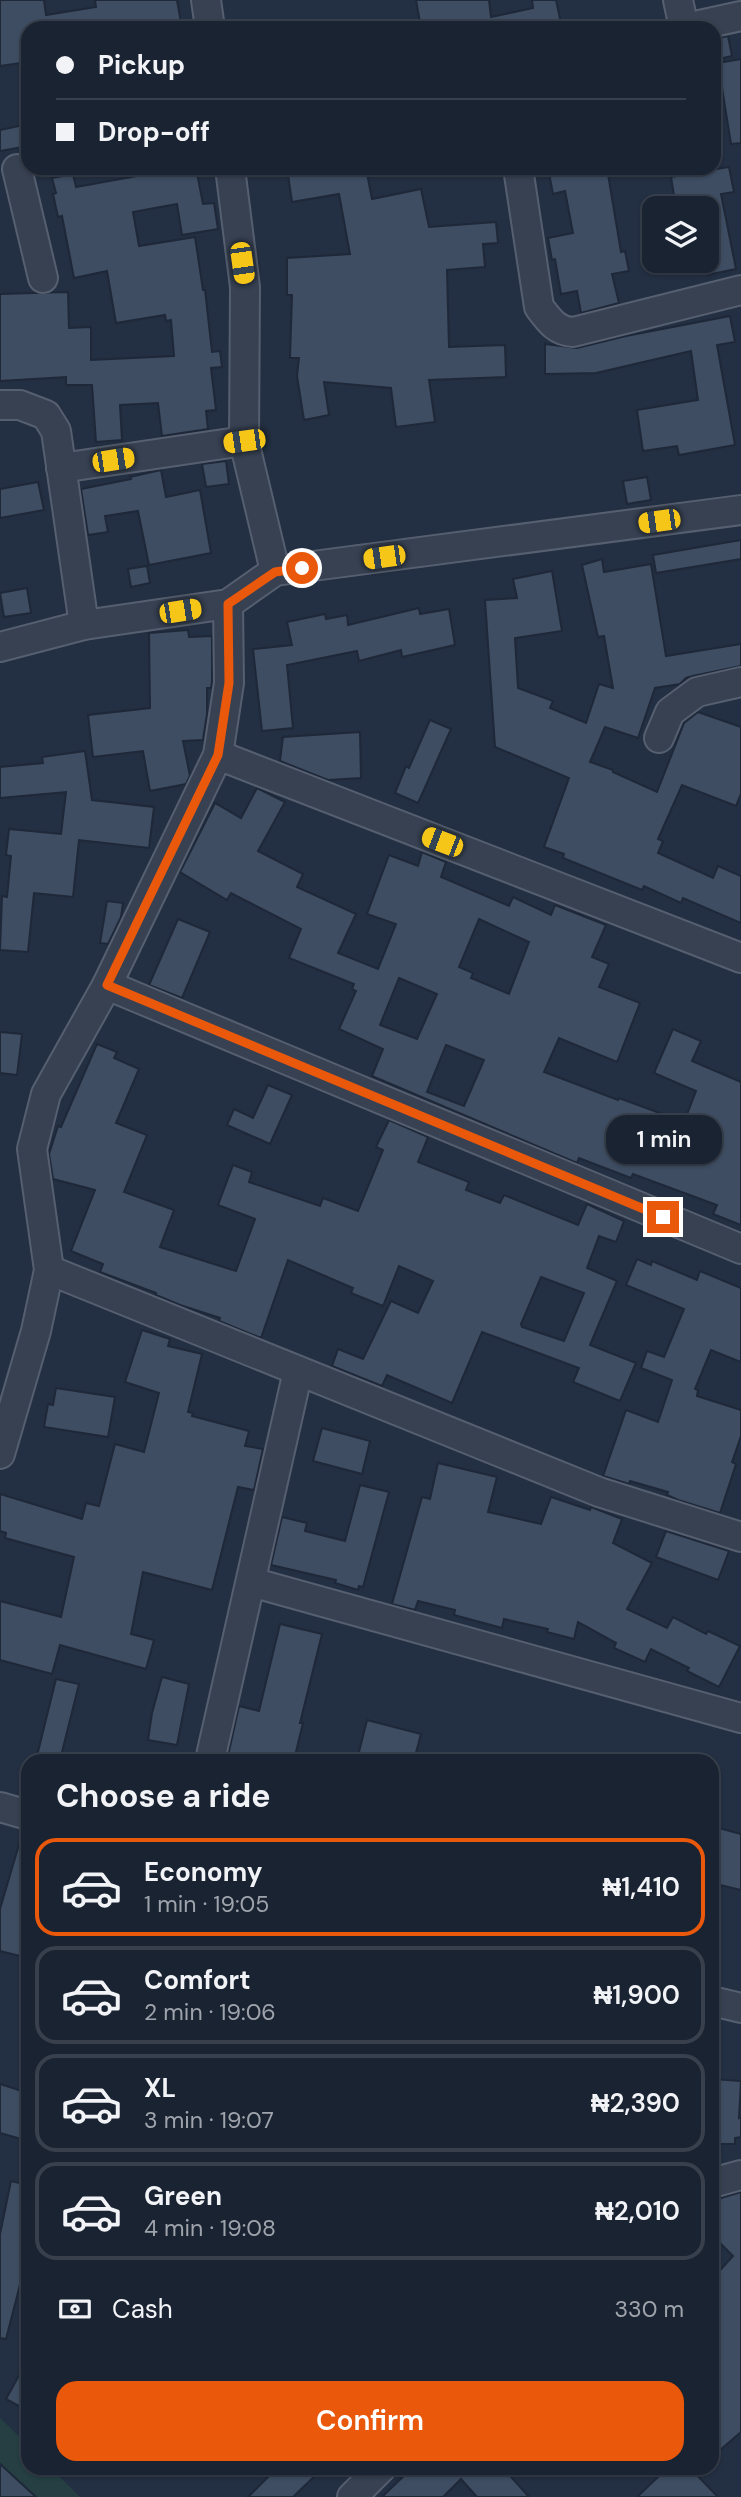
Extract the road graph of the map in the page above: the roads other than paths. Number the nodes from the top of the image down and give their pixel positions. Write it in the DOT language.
graph roads {
  1 [pos="206,0"];
  2 [pos="678,0"];
  3 [pos="741,16"];
  4 [pos="209,21"];
  5 [pos="683,21"];
  6 [pos="718,21"];
  7 [pos="15,170"];
  8 [pos="231,175"];
  9 [pos="519,175"];
  10 [pos="43,278"];
  11 [pos="741,290"];
  12 [pos="0,405"];
  13 [pos="244,441"];
  14 [pos="61,468"];
  15 [pos="741,510"];
  16 [pos="275,572"];
  17 [pos="228,604"];
  18 [pos="84,625"];
  19 [pos="0,647"];
  20 [pos="741,682"];
  21 [pos="659,738"];
  22 [pos="218,755"];
  23 [pos="741,958"];
  24 [pos="107,985"];
  25 [pos="741,1249"];
  26 [pos="49,1270"];
  27 [pos="298,1371"];
  28 [pos="0,1454"];
  29 [pos="741,1537"];
  30 [pos="251,1582"];
  31 [pos="741,1718"];
  32 [pos="211,1754"];
  33 [pos="0,1808"];
  34 [pos="21,1813"];
  35 [pos="719,2002"];
  36 [pos="741,2008"];
  37 [pos="741,2175"];
  38 [pos="719,2181"];
  39 [pos="374,2475"];
  40 [pos="352,2497"];
  1 -- 4 [label="street"];
  2 -- 5 [label="street"];
  3 -- 6 [label="street"];
  7 -- 10 [label="street"];
  8 -- 13 [label="street"];
  9 -- 11 [label="street"];
  12 -- 14 [label="street"];
  13 -- 14 [label="street"];
  13 -- 16 [label="street"];
  14 -- 18 [label="street"];
  15 -- 16 [label="street"];
  16 -- 17 [label="street"];
  17 -- 18 [label="street"];
  17 -- 22 [label="street"];
  18 -- 19 [label="street"];
  20 -- 21 [label="street"];
  22 -- 23 [label="street"];
  22 -- 24 [label="street"];
  24 -- 25 [label="street"];
  24 -- 26 [label="street"];
  26 -- 27 [label="street"];
  26 -- 28 [label="street"];
  27 -- 29 [label="street"];
  27 -- 30 [label="street"];
  30 -- 31 [label="street"];
  30 -- 32 [label="street"];
  33 -- 34 [label="street"];
  35 -- 36 [label="street"];
  37 -- 38 [label="street"];
  39 -- 40 [label="street"];
}
